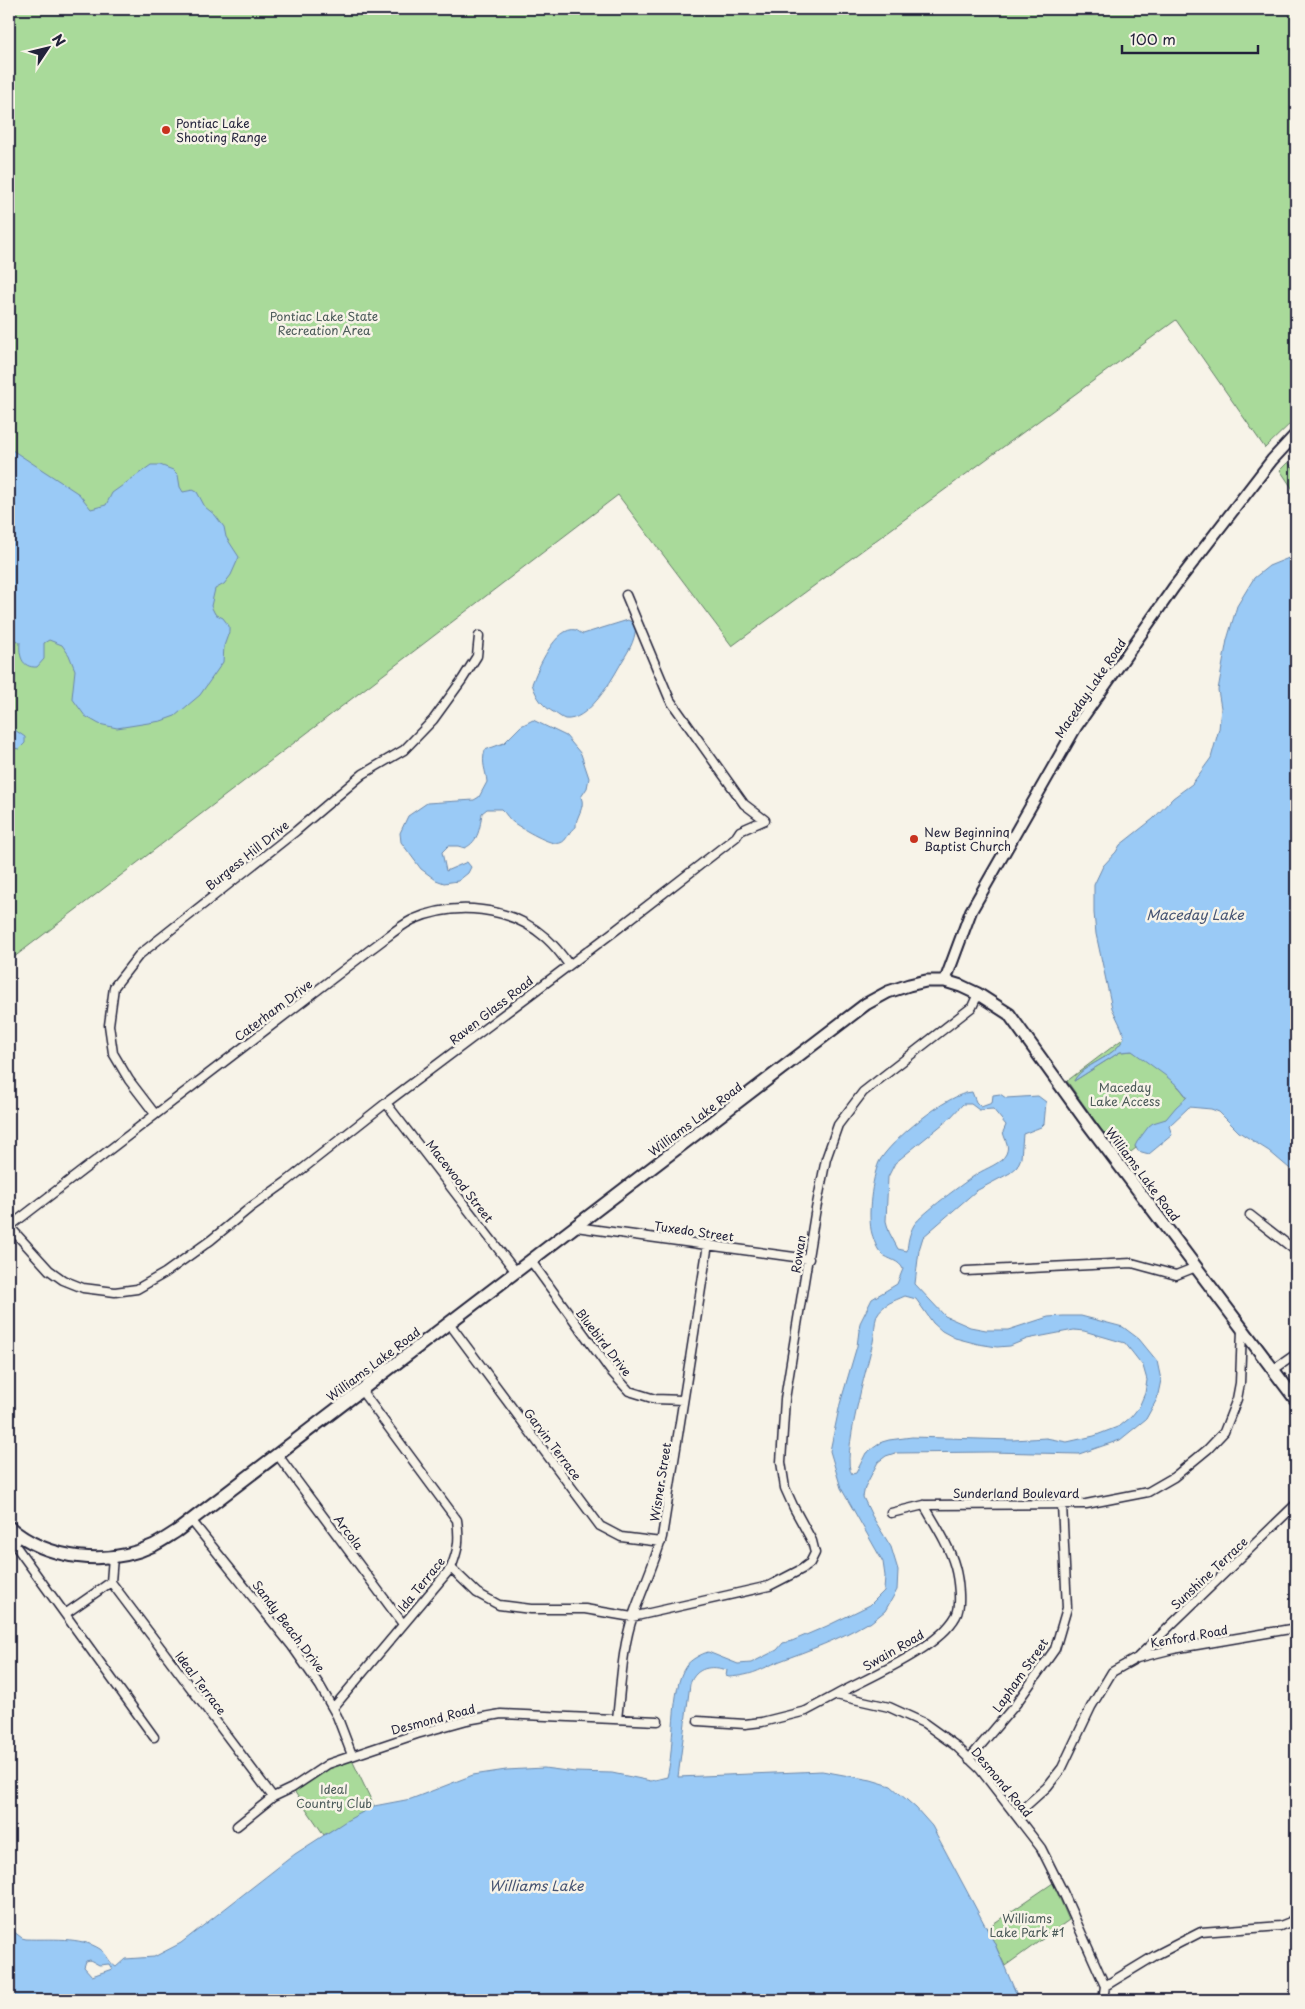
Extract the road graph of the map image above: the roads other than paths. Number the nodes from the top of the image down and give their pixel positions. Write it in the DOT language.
graph roads {
  1 [pos="1296,434"];
  2 [pos="626,595"];
  3 [pos="479,636"];
  4 [pos="569,965"];
  5 [pos="944,981"];
  6 [pos="978,994"];
  7 [pos="386,1103"];
  8 [pos="155,1114"];
  9 [pos="1250,1215"];
  10 [pos="9,1226"];
  11 [pos="576,1227"];
  12 [pos="708,1244"];
  13 [pos="1296,1251"];
  14 [pos="809,1259"];
  15 [pos="531,1261"];
  16 [pos="1196,1267"];
  17 [pos="966,1271"];
  18 [pos="516,1272"];
  19 [pos="449,1323"];
  20 [pos="1242,1330"];
  21 [pos="1296,1354"];
  22 [pos="1273,1370"];
  23 [pos="361,1390"];
  24 [pos="684,1400"];
  25 [pos="1296,1400"];
  26 [pos="277,1454"];
  27 [pos="1062,1504"];
  28 [pos="1296,1504"];
  29 [pos="924,1505"];
  30 [pos="891,1513"];
  31 [pos="191,1520"];
  32 [pos="9,1527"];
  33 [pos="19,1536"];
  34 [pos="661,1542"];
  35 [pos="113,1557"];
  36 [pos="450,1568"];
  37 [pos="110,1582"];
  38 [pos="65,1614"];
  39 [pos="632,1617"];
  40 [pos="403,1624"];
  41 [pos="1296,1628"];
  42 [pos="1137,1658"];
  43 [pos="836,1696"];
  44 [pos="332,1708"];
  45 [pos="616,1719"];
  46 [pos="658,1721"];
  47 [pos="698,1721"];
  48 [pos="154,1737"];
  49 [pos="352,1755"];
  50 [pos="969,1759"];
  51 [pos="273,1797"];
  52 [pos="1016,1814"];
  53 [pos="237,1826"];
  54 [pos="1296,1916"];
  55 [pos="1105,1986"];
  56 [pos="1103,2000"];
  1 -- 5 [label="street, Maceday Lake Road"];
  2 -- 4 [label="street, Raven Glass Road"];
  3 -- 8 [label="street, Burgess Hill Drive"];
  4 -- 7 [label="street, Raven Glass Road"];
  4 -- 8 [label="street, Caterham Drive"];
  5 -- 6 [label="main road, Williams Lake Road"];
  5 -- 11 [label="main road, Williams Lake Road"];
  6 -- 14 [label="street, Rowan"];
  6 -- 16 [label="main road, Williams Lake Road"];
  7 -- 10 [label="street, Raven Glass Road"];
  7 -- 18 [label="street, Macewood Street"];
  8 -- 10 [label="street, Caterham Drive"];
  9 -- 13 [label="street"];
  11 -- 12 [label="street, Tuxedo Street"];
  11 -- 15 [label="main road, Williams Lake Road"];
  12 -- 14 [label="street, Tuxedo Street"];
  12 -- 24 [label="street, Wisner Street"];
  14 -- 39 [label="street, Rowan"];
  15 -- 18 [label="main road, Williams Lake Road"];
  15 -- 24 [label="street, Bluebird Drive"];
  16 -- 17 [label="street"];
  16 -- 20 [label="main road, Williams Lake Road"];
  18 -- 19 [label="main road, Williams Lake Road"];
  19 -- 23 [label="main road, Williams Lake Road"];
  19 -- 34 [label="street, Garvin Terrace"];
  20 -- 22 [label="main road, Williams Lake Road"];
  20 -- 27 [label="street, Sunderland Boulevard"];
  21 -- 22 [label="street"];
  22 -- 25 [label="main road, Williams Lake Road"];
  23 -- 26 [label="main road, Williams Lake Road"];
  23 -- 36 [label="street, Ida Terrace"];
  24 -- 34 [label="street, Wisner Street"];
  26 -- 31 [label="main road, Williams Lake Road"];
  26 -- 40 [label="street, Arcola"];
  27 -- 29 [label="street, Sunderland Boulevard"];
  27 -- 50 [label="street, Lapham Street"];
  28 -- 42 [label="street, Sunshine Terrace"];
  29 -- 30 [label="street, Sunderland Boulevard"];
  29 -- 43 [label="street, Swain Road"];
  31 -- 35 [label="main road, Williams Lake Road"];
  31 -- 44 [label="street, Sandy Beach Drive"];
  32 -- 33 [label="main road, Williams Lake Road"];
  33 -- 35 [label="main road, Williams Lake Road"];
  33 -- 38 [label="street"];
  34 -- 39 [label="street, Wisner Street"];
  35 -- 37 [label="street"];
  36 -- 39 [label="street"];
  36 -- 40 [label="street, Ida Terrace"];
  37 -- 38 [label="street"];
  37 -- 51 [label="street, Ideal Terrace"];
  38 -- 48 [label="street"];
  39 -- 45 [label="street, Wisner Street"];
  40 -- 44 [label="street, Ida Terrace"];
  41 -- 42 [label="street, Kenford Road"];
  42 -- 52 [label="street, Kenford Road"];
  43 -- 47 [label="street"];
  43 -- 50 [label="street, Desmond Road"];
  44 -- 49 [label="street, Sandy Beach Drive"];
  45 -- 46 [label="street, Desmond Road"];
  45 -- 49 [label="street, Desmond Road"];
  49 -- 51 [label="street, Desmond Road"];
  50 -- 52 [label="street, Desmond Road"];
  51 -- 53 [label="street, Desmond Road"];
  52 -- 55 [label="street, Desmond Road"];
  54 -- 55 [label="street"];
  55 -- 56 [label="street"];
}
